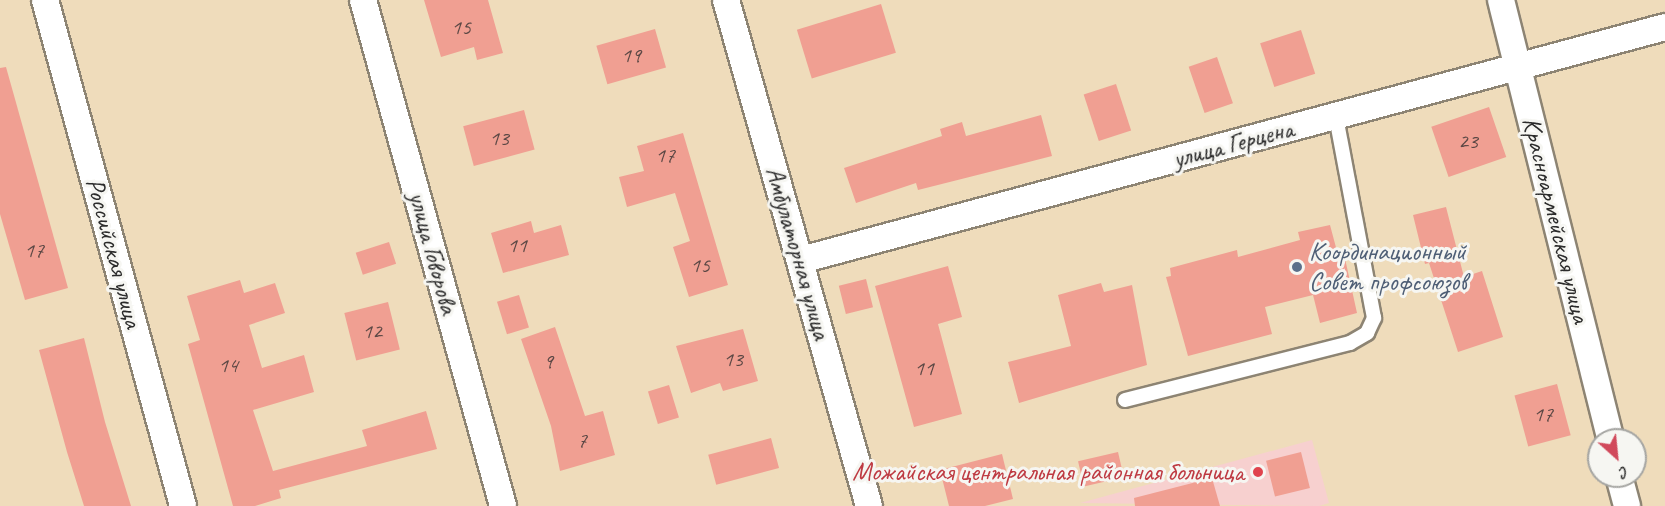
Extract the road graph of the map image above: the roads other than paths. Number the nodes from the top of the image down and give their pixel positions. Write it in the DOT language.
graph roads {
  1 [pos="45,0"];
  2 [pos="363,0"];
  3 [pos="726,0"];
  4 [pos="1501,0"];
  5 [pos="1665,27"];
  6 [pos="1518,68"];
  7 [pos="1336,117"];
  8 [pos="801,260"];
  9 [pos="1125,400"];
  10 [pos="1608,428"];
  11 [pos="1622,488"];
  12 [pos="183,506"];
  13 [pos="503,506"];
  14 [pos="869,506"];
  15 [pos="1627,506"];
  1 -- 12 [label="street, Российская улица"];
  2 -- 13 [label="street, улица Говорова"];
  3 -- 8 [label="street, Амбулаторная улица"];
  4 -- 6 [label="street, Красноармейская улица"];
  5 -- 6 [label="street, улица Герцена"];
  6 -- 7 [label="street, улица Герцена"];
  6 -- 10 [label="street, Красноармейская улица"];
  7 -- 8 [label="street, улица Герцена"];
  7 -- 9 [label="lane"];
  8 -- 14 [label="street, Амбулаторная улица"];
  11 -- 15 [label="street"];
}
